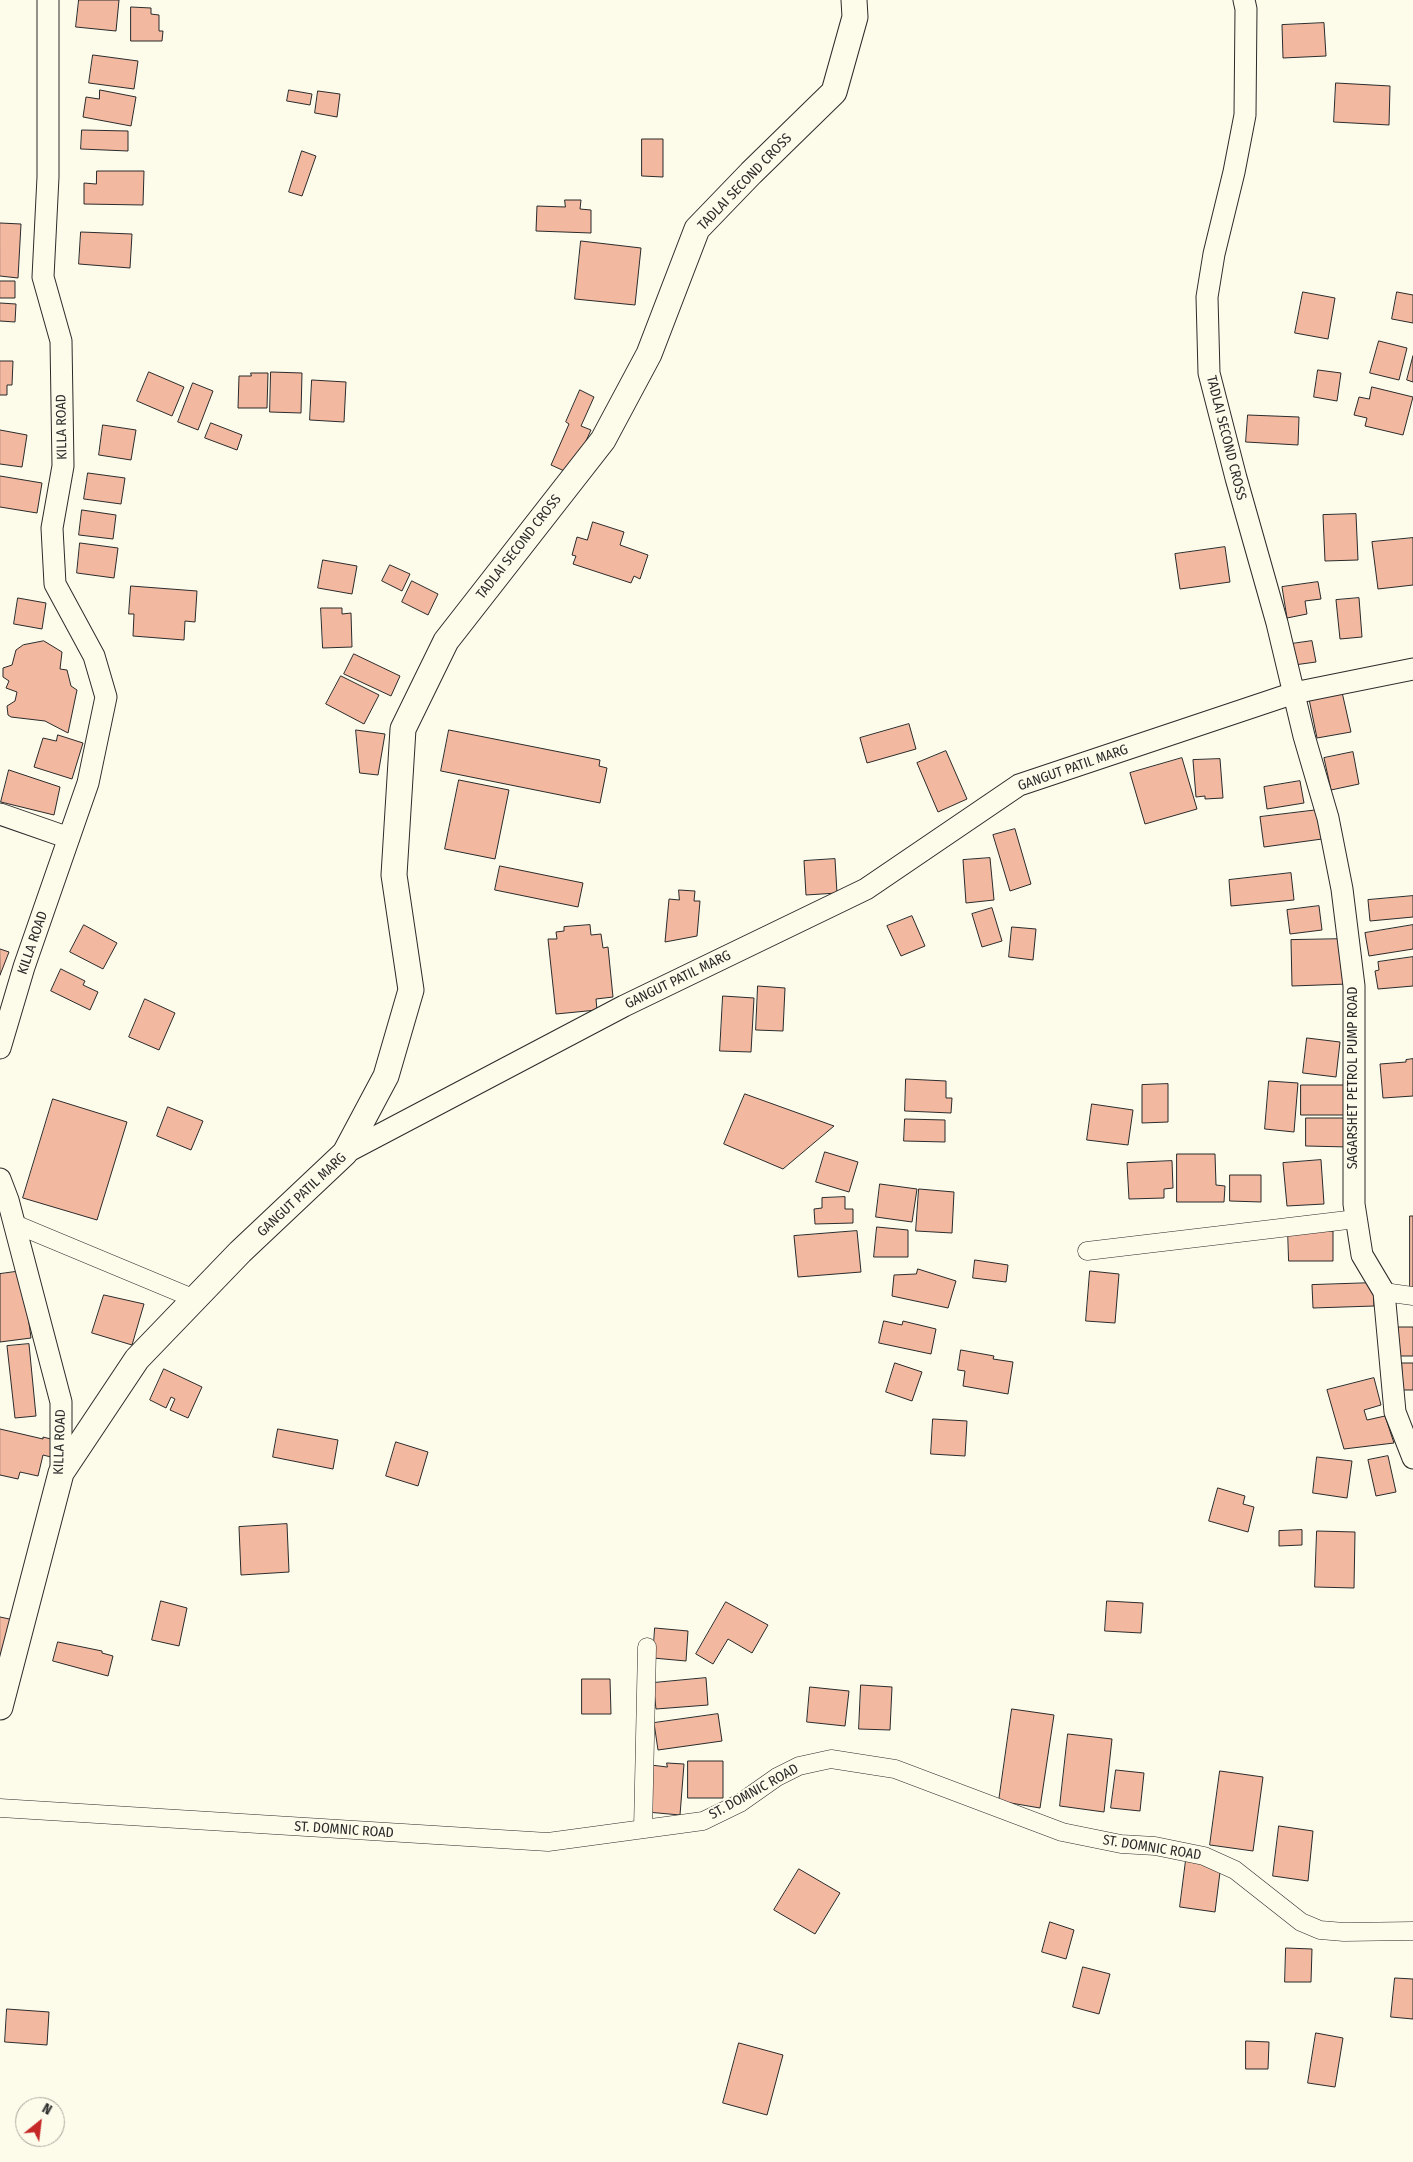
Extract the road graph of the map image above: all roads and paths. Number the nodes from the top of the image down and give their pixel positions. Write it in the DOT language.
graph roads {
  1 [pos="48,0"];
  2 [pos="854,0"];
  3 [pos="1244,0"];
  4 [pos="1413,669"];
  5 [pos="1294,693"];
  6 [pos="0,814"];
  7 [pos="69,838"];
  8 [pos="0,1048"];
  9 [pos="346,1153"];
  10 [pos="0,1178"];
  11 [pos="1356,1219"];
  12 [pos="14,1224"];
  13 [pos="1087,1251"];
  14 [pos="1384,1292"];
  15 [pos="1413,1296"];
  16 [pos="195,1298"];
  17 [pos="1413,1458"];
  18 [pos="61,1473"];
  19 [pos="647,1647"];
  20 [pos="0,1707"];
  21 [pos="0,1808"];
  22 [pos="643,1829"];
  23 [pos="1413,1931"];
  1 -- 7 [label="street, KILLA ROAD"];
  2 -- 9 [label="main road, TADLAI SECOND CROSS"];
  3 -- 5 [label="street, TADLAI SECOND CROSS"];
  4 -- 5 [label="street, GANGUT PATIL MARG"];
  5 -- 9 [label="street, GANGUT PATIL MARG"];
  5 -- 11 [label="street, SAGARSHET PETROL PUMP ROAD"];
  6 -- 7 [label="street"];
  7 -- 8 [label="street, KILLA ROAD"];
  9 -- 16 [label="main road, GANGUT PATIL MARG"];
  10 -- 12 [label="street, KILLA ROAD"];
  11 -- 13 [label="street"];
  11 -- 14 [label="street, SAGARSHET PETROL PUMP ROAD"];
  12 -- 16 [label="street"];
  12 -- 18 [label="street, KILLA ROAD"];
  14 -- 15 [label="street"];
  14 -- 17 [label="street, SAGARSHET PETROL PUMP ROAD"];
  16 -- 18 [label="main road, GANGUT PATIL MARG"];
  18 -- 20 [label="main road, KILLA ROAD"];
  19 -- 22 [label="street"];
  21 -- 22 [label="street, ST. DOMNIC ROAD"];
  22 -- 23 [label="street, ST. DOMNIC ROAD"];
}
